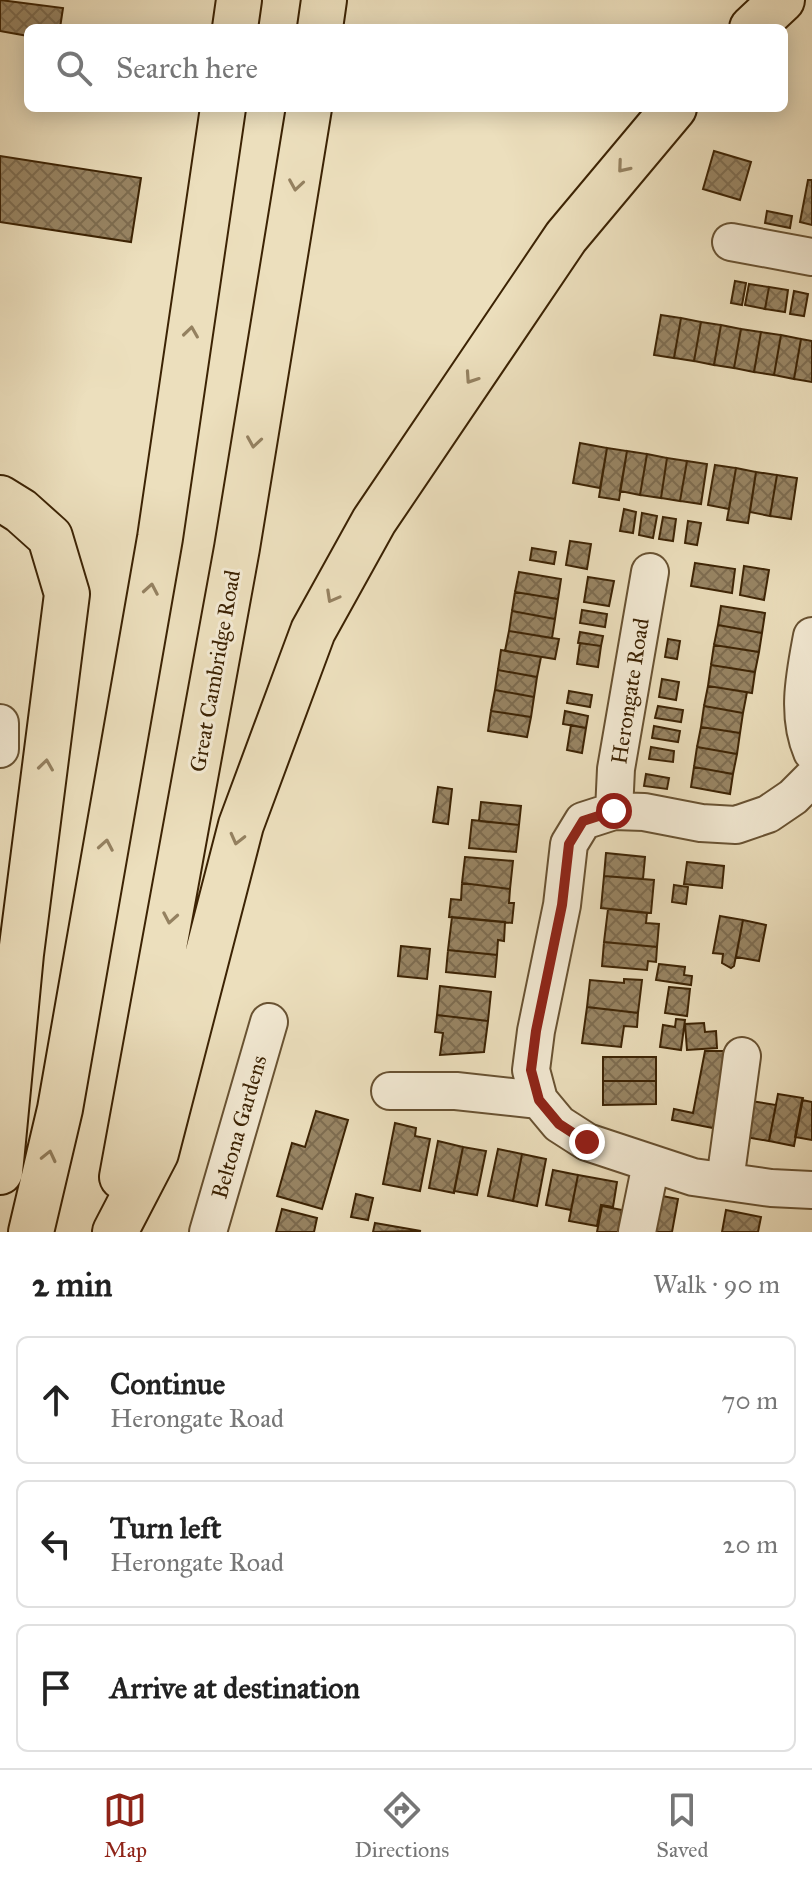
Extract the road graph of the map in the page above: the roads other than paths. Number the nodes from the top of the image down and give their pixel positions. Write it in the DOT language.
graph roads {
  1 [pos="239,0"];
  2 [pos="324,0"];
  3 [pos="782,0"];
  4 [pos="236,24"];
  5 [pos="321,24"];
  6 [pos="756,24"];
  7 [pos="222,112"];
  8 [pos="308,112"];
  9 [pos="671,112"];
  10 [pos="731,242"];
  11 [pos="812,257"];
  12 [pos="0,498"];
  13 [pos="650,572"];
  14 [pos="812,636"];
  15 [pos="0,723"];
  16 [pos="0,749"];
  17 [pos="812,752"];
  18 [pos="812,778"];
  19 [pos="614,811"];
  20 [pos="269,1022"];
  21 [pos="742,1056"];
  22 [pos="390,1091"];
  23 [pos="539,1100"];
  24 [pos="651,1164"];
  25 [pos="0,1172"];
  26 [pos="725,1181"];
  27 [pos="812,1190"];
  28 [pos="31,1232"];
  29 [pos="114,1232"];
  30 [pos="208,1232"];
  31 [pos="637,1232"];
  1 -- 4 [label="highway"];
  2 -- 5 [label="highway"];
  3 -- 6 [label="highway"];
  28 -- 7 [label="highway, one-way"];
  8 -- 29 [label="highway, Great Cambridge Road, one-way"];
  9 -- 29 [label="highway, one-way"];
  10 -- 11 [label="street"];
  25 -- 12 [label="highway, one-way"];
  13 -- 19 [label="street, Herongate Road"];
  14 -- 17 [label="street"];
  15 -- 16 [label="street"];
  18 -- 19 [label="street"];
  19 -- 23 [label="street"];
  20 -- 30 [label="street, Beltona Gardens"];
  21 -- 26 [label="street"];
  22 -- 23 [label="street"];
  23 -- 24 [label="street"];
  24 -- 26 [label="street"];
  24 -- 31 [label="street"];
  26 -- 27 [label="street"];
}
